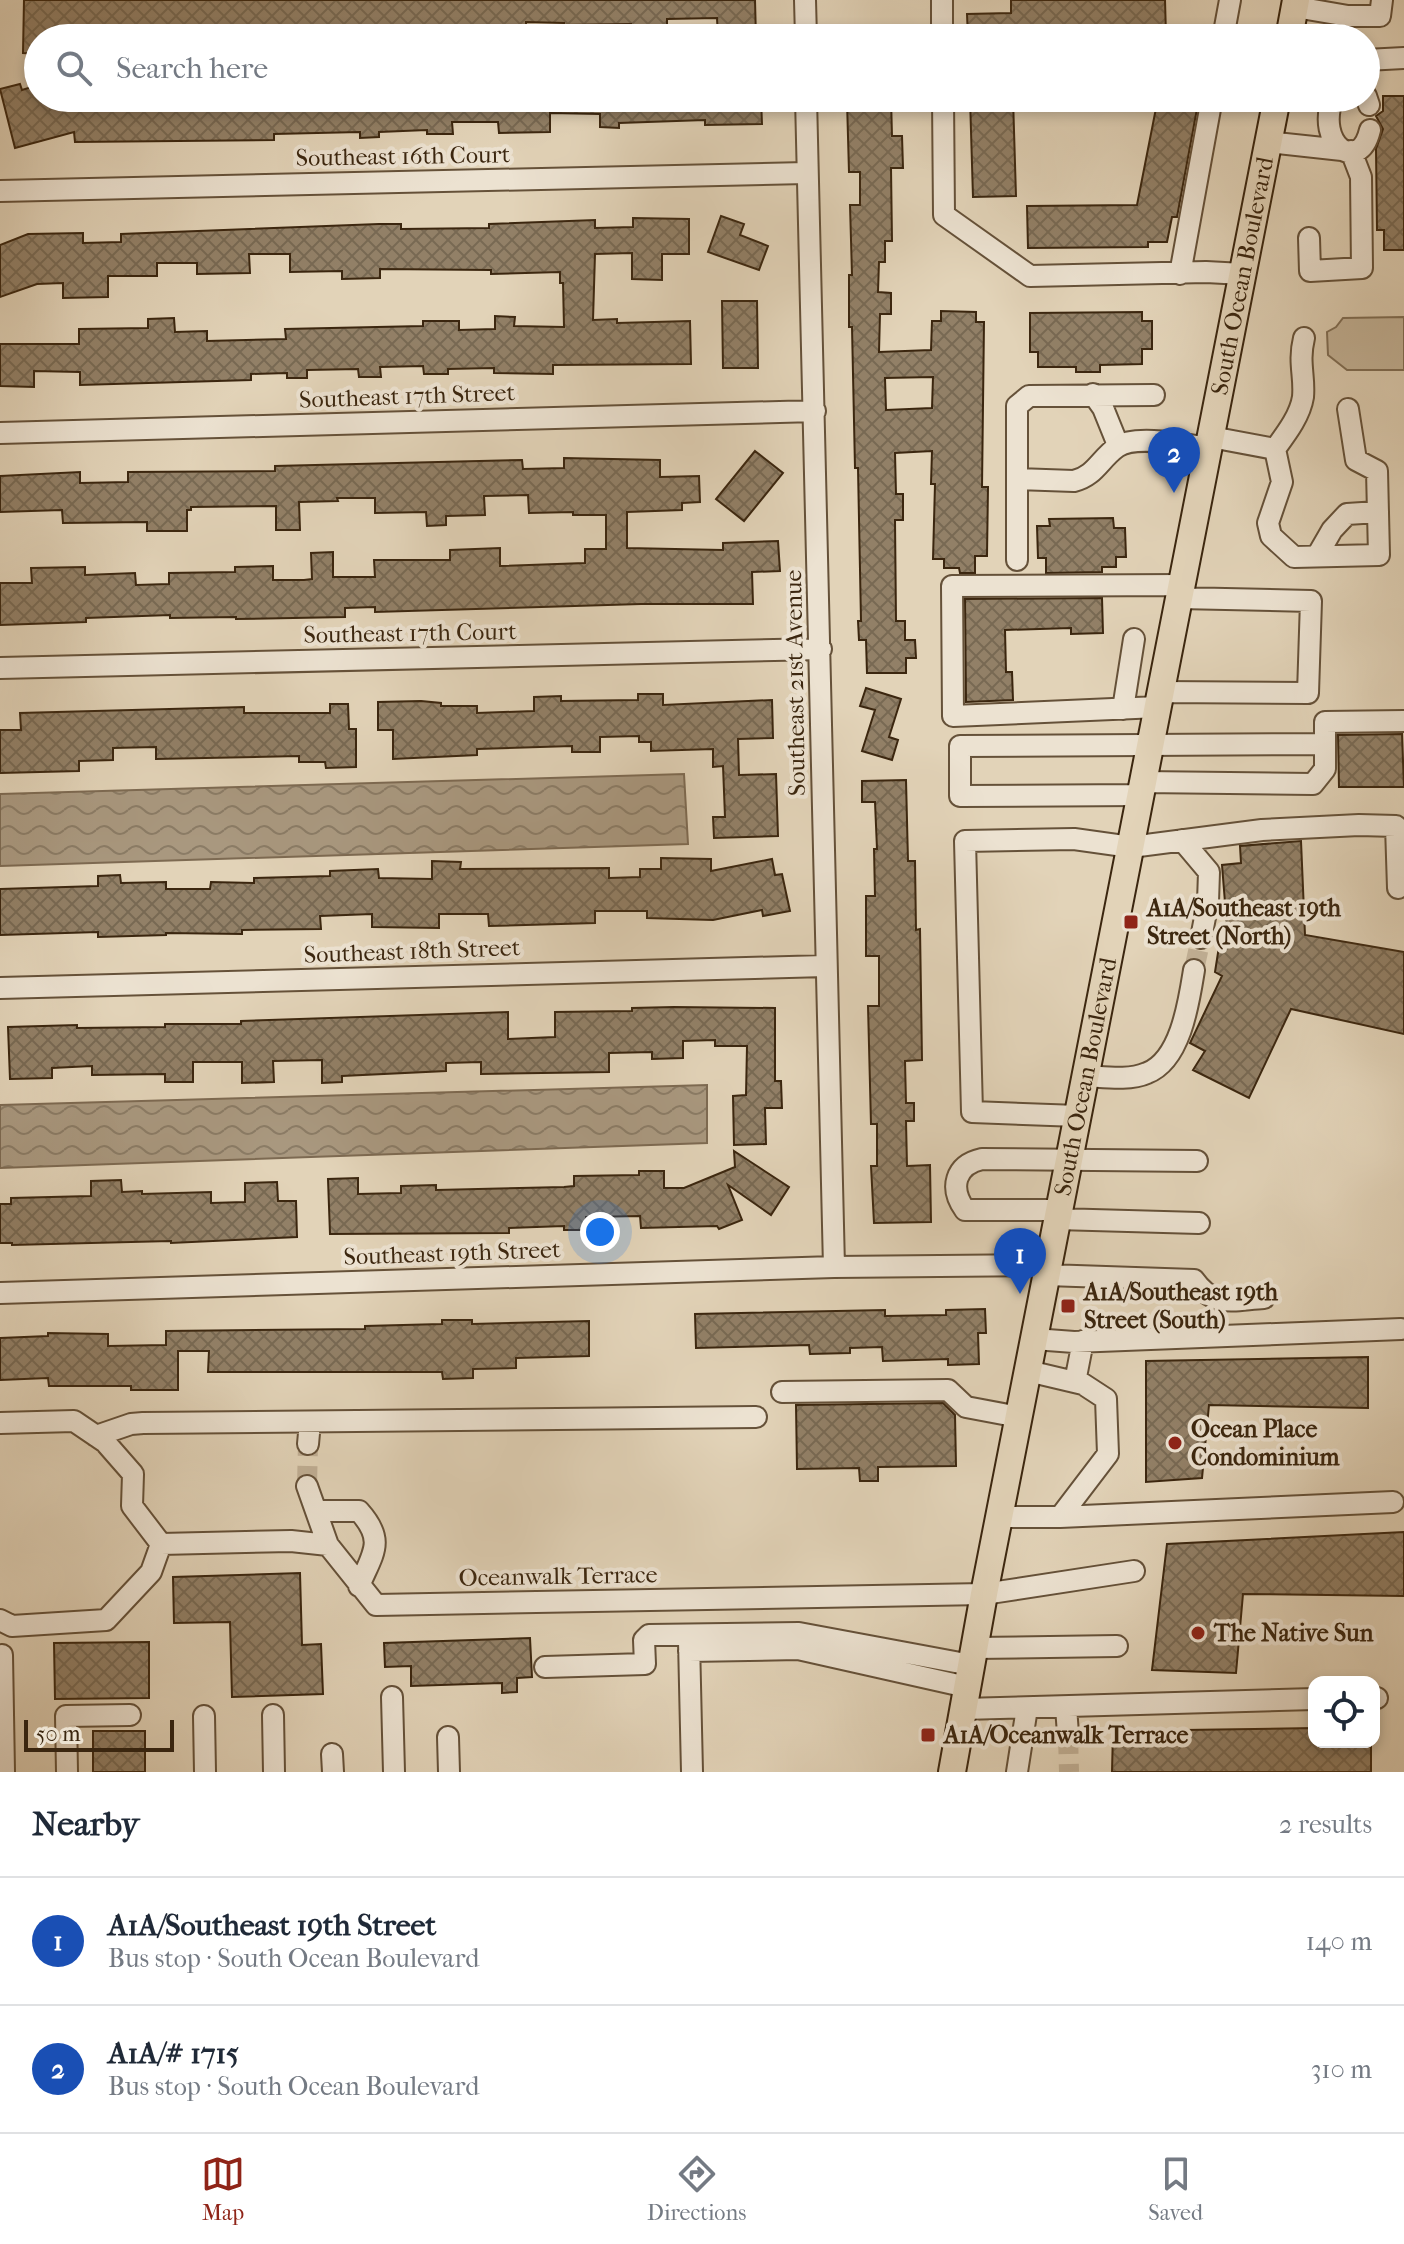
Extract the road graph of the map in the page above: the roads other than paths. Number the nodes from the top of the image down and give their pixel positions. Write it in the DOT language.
graph roads {
  1 [pos="805,0"];
  2 [pos="942,0"];
  3 [pos="1230,0"];
  4 [pos="1382,0"];
  5 [pos="1296,3"];
  6 [pos="806,24"];
  7 [pos="942,24"];
  8 [pos="1226,24"];
  9 [pos="1292,24"];
  10 [pos="1404,58"];
  11 [pos="1380,59"];
  12 [pos="806,112"];
  13 [pos="943,112"];
  14 [pos="1209,112"];
  15 [pos="1274,112"];
  16 [pos="1332,112"];
  17 [pos="1370,130"];
  18 [pos="1268,142"];
  19 [pos="1346,151"];
  20 [pos="806,173"];
  21 [pos="0,191"];
  22 [pos="1309,238"];
  23 [pos="1180,274"];
  24 [pos="1243,274"];
  25 [pos="1304,338"];
  26 [pos="1093,394"];
  27 [pos="1154,395"];
  28 [pos="1348,409"];
  29 [pos="815,411"];
  30 [pos="0,433"];
  31 [pos="1210,442"];
  32 [pos="1118,445"];
  33 [pos="1275,449"];
  34 [pos="1017,479"];
  35 [pos="1378,512"];
  36 [pos="1317,556"];
  37 [pos="1017,560"];
  38 [pos="1180,592"];
  39 [pos="1134,639"];
  40 [pos="821,649"];
  41 [pos="0,668"];
  42 [pos="1159,700"];
  43 [pos="1123,709"];
  44 [pos="1404,721"];
  45 [pos="1151,743"];
  46 [pos="1325,744"];
  47 [pos="1142,788"];
  48 [pos="1182,840"];
  49 [pos="1131,847"];
  50 [pos="1398,888"];
  51 [pos="1201,938"];
  52 [pos="825,966"];
  53 [pos="1194,970"];
  54 [pos="0,988"];
  55 [pos="1086,1076"];
  56 [pos="1078,1116"];
  57 [pos="1069,1159"];
  58 [pos="1197,1161"];
  59 [pos="1058,1215"];
  60 [pos="1199,1223"];
  61 [pos="834,1267"];
  62 [pos="1048,1270"];
  63 [pos="0,1293"];
  64 [pos="1264,1298"];
  65 [pos="1401,1329"];
  66 [pos="1034,1339"];
  67 [pos="1083,1341"];
  68 [pos="1028,1371"];
  69 [pos="1075,1382"];
  70 [pos="782,1392"];
  71 [pos="756,1417"];
  72 [pos="1019,1417"];
  73 [pos="310,1422"];
  74 [pos="0,1423"];
  75 [pos="96,1436"];
  76 [pos="308,1444"];
  77 [pos="307,1486"];
  78 [pos="1393,1502"];
  79 [pos="317,1511"];
  80 [pos="999,1517"];
  81 [pos="1060,1517"];
  82 [pos="161,1544"];
  83 [pos="328,1545"];
  84 [pos="1134,1571"];
  85 [pos="359,1586"];
  86 [pos="984,1594"];
  87 [pos="0,1620"];
  88 [pos="689,1642"];
  89 [pos="1117,1646"];
  90 [pos="2,1655"];
  91 [pos="545,1667"];
  92 [pos="969,1677"];
  93 [pos="392,1697"];
  94 [pos="1308,1699"];
  95 [pos="1066,1707"];
  96 [pos="1027,1708"];
  97 [pos="130,1715"];
  98 [pos="273,1715"];
  99 [pos="204,1716"];
  100 [pos="1068,1734"];
  101 [pos="448,1737"];
  102 [pos="4,1772"];
  103 [pos="67,1772"];
  104 [pos="205,1772"];
  105 [pos="274,1772"];
  106 [pos="394,1772"];
  107 [pos="449,1772"];
  108 [pos="692,1772"];
  109 [pos="952,1772"];
  110 [pos="1017,1772"];
  1 -- 6 [label="street"];
  2 -- 7 [label="street"];
  3 -- 8 [label="street"];
  4 -- 5 [label="street"];
  5 -- 9 [label="main road"];
  10 -- 11 [label="street"];
  12 -- 20 [label="street, Southeast 21st Avenue"];
  13 -- 23 [label="street"];
  14 -- 23 [label="street"];
  15 -- 18 [label="main road, South Ocean Boulevard"];
  16 -- 19 [label="street"];
  17 -- 19 [label="street"];
  18 -- 19 [label="street"];
  18 -- 24 [label="main road, South Ocean Boulevard"];
  19 -- 22 [label="street"];
  20 -- 21 [label="street, Southeast 16th Court"];
  20 -- 29 [label="street, Southeast 21st Avenue"];
  23 -- 24 [label="street"];
  24 -- 31 [label="main road, South Ocean Boulevard"];
  25 -- 33 [label="street"];
  26 -- 27 [label="street"];
  26 -- 32 [label="street"];
  26 -- 34 [label="street"];
  28 -- 35 [label="street"];
  29 -- 30 [label="street, Southeast 17th Street"];
  29 -- 40 [label="street, Southeast 21st Avenue"];
  31 -- 32 [label="street"];
  31 -- 33 [label="street"];
  31 -- 38 [label="main road, South Ocean Boulevard"];
  32 -- 34 [label="street"];
  33 -- 36 [label="street"];
  34 -- 37 [label="street"];
  35 -- 36 [label="street"];
  35 -- 36 [label="street"];
  38 -- 42 [label="main road, South Ocean Boulevard"];
  38 -- 42 [label="street"];
  38 -- 43 [label="street"];
  39 -- 43 [label="street"];
  40 -- 41 [label="street, Southeast 17th Court"];
  40 -- 52 [label="street, Southeast 21st Avenue"];
  42 -- 43 [label="street"];
  42 -- 45 [label="main road, South Ocean Boulevard"];
  44 -- 46 [label="street"];
  45 -- 46 [label="street"];
  45 -- 47 [label="main road, South Ocean Boulevard"];
  45 -- 47 [label="street"];
  46 -- 47 [label="street"];
  47 -- 49 [label="main road, South Ocean Boulevard"];
  48 -- 49 [label="street"];
  48 -- 50 [label="street"];
  48 -- 51 [label="street"];
  49 -- 55 [label="main road, South Ocean Boulevard"];
  49 -- 56 [label="street"];
  52 -- 54 [label="street, Southeast 18th Street"];
  52 -- 61 [label="street, Southeast 21st Avenue"];
  53 -- 55 [label="street"];
  55 -- 56 [label="main road, South Ocean Boulevard"];
  56 -- 57 [label="main road, South Ocean Boulevard"];
  57 -- 58 [label="street"];
  57 -- 59 [label="main road, South Ocean Boulevard"];
  57 -- 59 [label="street"];
  59 -- 60 [label="street"];
  59 -- 62 [label="main road, South Ocean Boulevard"];
  61 -- 62 [label="street, Southeast 19th Street"];
  61 -- 63 [label="street, Southeast 19th Street"];
  62 -- 64 [label="street, Southeast 19th Street"];
  62 -- 66 [label="main road, South Ocean Boulevard"];
  65 -- 67 [label="street"];
  66 -- 67 [label="street"];
  66 -- 68 [label="main road, South Ocean Boulevard"];
  67 -- 69 [label="street"];
  68 -- 69 [label="street"];
  68 -- 72 [label="main road, South Ocean Boulevard"];
  69 -- 81 [label="street"];
  70 -- 72 [label="street"];
  71 -- 73 [label="street"];
  72 -- 80 [label="main road, South Ocean Boulevard"];
  73 -- 75 [label="street"];
  73 -- 76 [label="street"];
  74 -- 75 [label="street"];
  75 -- 82 [label="street"];
  77 -- 79 [label="street, Oceanwalk Terrace"];
  78 -- 81 [label="street"];
  79 -- 83 [label="street, Oceanwalk Terrace"];
  79 -- 85 [label="street"];
  80 -- 81 [label="street"];
  80 -- 86 [label="main road, South Ocean Boulevard"];
  82 -- 83 [label="street"];
  82 -- 87 [label="street"];
  83 -- 85 [label="street, Oceanwalk Terrace"];
  84 -- 86 [label="street, Oceanwalk Terrace"];
  85 -- 86 [label="street, Oceanwalk Terrace"];
  86 -- 92 [label="main road, South Ocean Boulevard"];
  88 -- 91 [label="street"];
  88 -- 92 [label="street"];
  88 -- 108 [label="street"];
  89 -- 92 [label="street"];
  90 -- 102 [label="street"];
  92 -- 96 [label="street"];
  92 -- 109 [label="main road, South Ocean Boulevard"];
  93 -- 106 [label="street"];
  94 -- 95 [label="street"];
  95 -- 96 [label="street"];
  95 -- 100 [label="street"];
  96 -- 110 [label="street"];
  97 -- 103 [label="street"];
  98 -- 105 [label="street"];
  99 -- 104 [label="street"];
  101 -- 107 [label="street"];
}
